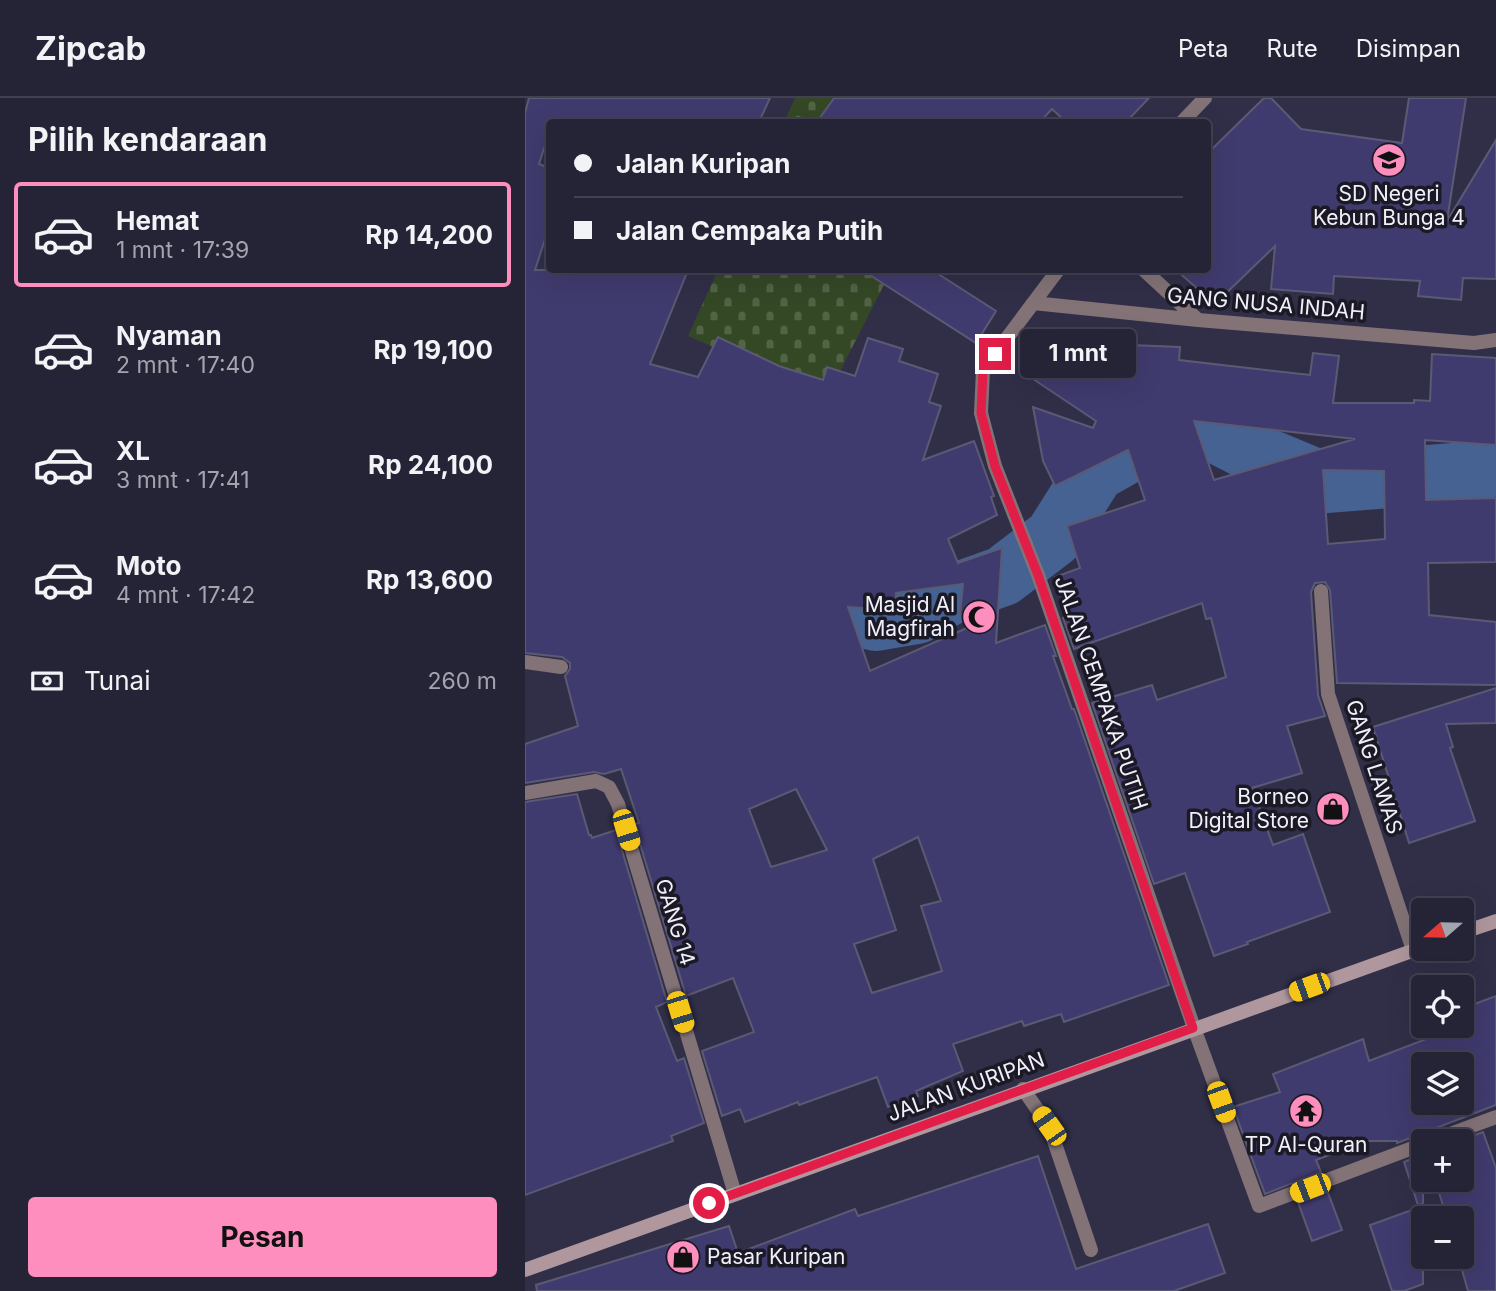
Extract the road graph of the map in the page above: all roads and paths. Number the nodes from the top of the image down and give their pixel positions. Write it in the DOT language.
graph roads {
  1 [pos="1205,98"];
  2 [pos="1185,119"];
  3 [pos="1056,273"];
  4 [pos="1147,273"];
  5 [pos="1033,303"];
  6 [pos="1198,320"];
  7 [pos="1496,340"];
  8 [pos="1321,591"];
  9 [pos="525,662"];
  10 [pos="561,667"];
  11 [pos="525,793"];
  12 [pos="1496,921"];
  13 [pos="1411,929"];
  14 [pos="1474,929"];
  15 [pos="1411,951"];
  16 [pos="1193,1028"];
  17 [pos="1023,1089"];
  18 [pos="1496,1117"];
  19 [pos="1464,1129"];
  20 [pos="1411,1149"];
  21 [pos="735,1194"];
  22 [pos="1091,1250"];
  23 [pos="525,1270"];
  1 -- 2 [label="street"];
  3 -- 5 [label="street, JALAN CEMPAKA PUTIH"];
  4 -- 6 [label="street"];
  5 -- 6 [label="street, GANG NUSA INDAH"];
  5 -- 16 [label="street, JALAN CEMPAKA PUTIH"];
  6 -- 7 [label="street, GANG NUSA INDAH"];
  8 -- 13 [label="street, GANG LAWAS"];
  9 -- 10 [label="street"];
  11 -- 21 [label="street, GANG 14"];
  12 -- 14 [label="main road"];
  15 -- 16 [label="main road, JALAN KURIPAN"];
  16 -- 17 [label="main road, JALAN KURIPAN"];
  16 -- 20 [label="street, JALAN CEMPAKA PUTIH"];
  17 -- 21 [label="main road, JALAN KURIPAN"];
  17 -- 22 [label="street"];
  18 -- 19 [label="street"];
  21 -- 23 [label="main road, JALAN KURIPAN"];
}
